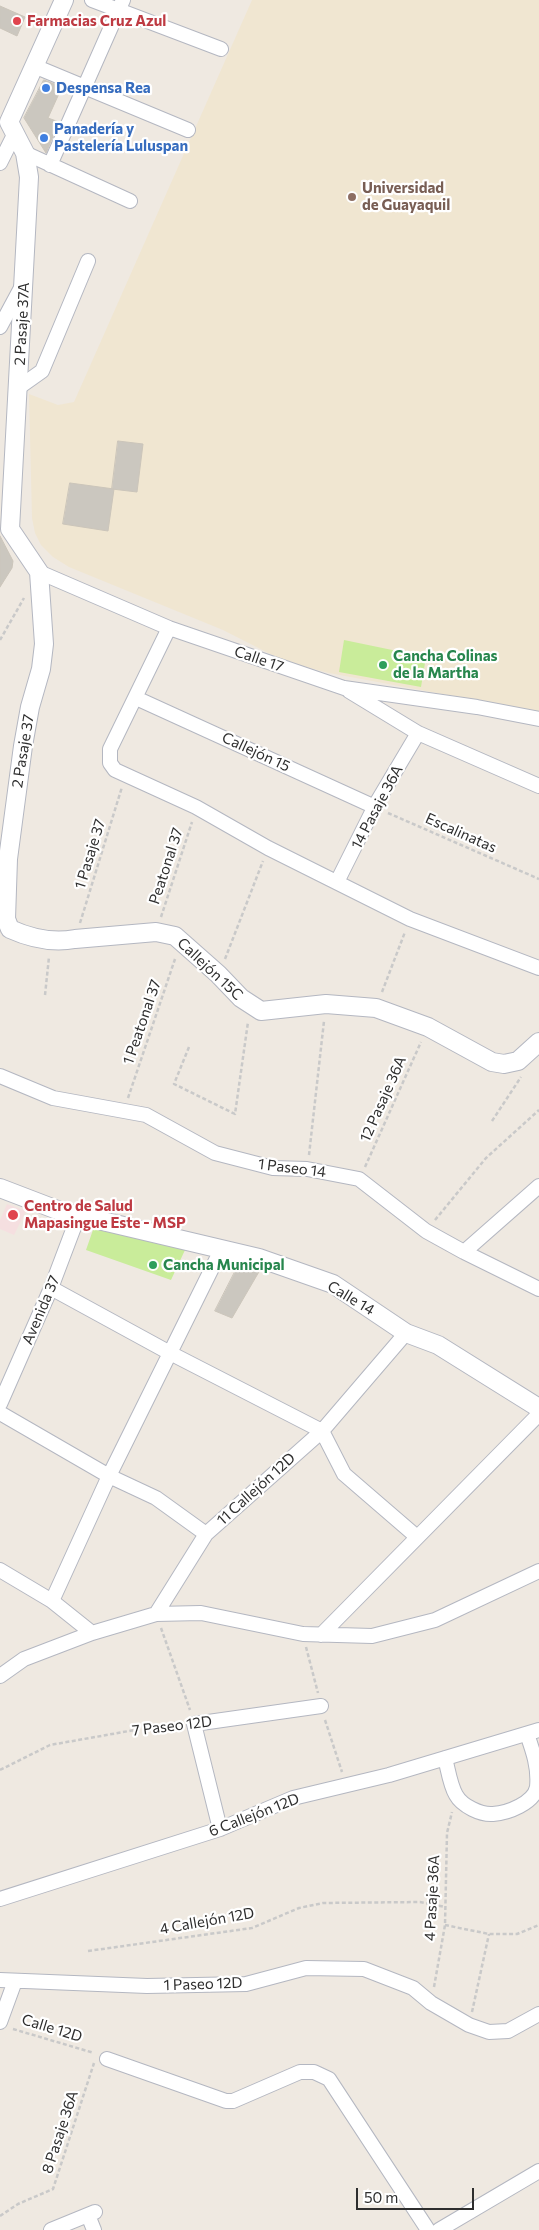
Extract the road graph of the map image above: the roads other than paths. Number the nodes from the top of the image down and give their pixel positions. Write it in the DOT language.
graph roads {
  1 [pos="64,0"];
  2 [pos="92,0"];
  3 [pos="120,5"];
  4 [pos="220,49"];
  5 [pos="34,66"];
  6 [pos="84,87"];
  7 [pos="8,126"];
  8 [pos="188,130"];
  9 [pos="26,153"];
  10 [pos="0,163"];
  11 [pos="50,165"];
  12 [pos="130,201"];
  13 [pos="88,262"];
  14 [pos="24,281"];
  15 [pos="0,327"];
  16 [pos="18,388"];
  17 [pos="5,529"];
  18 [pos="39,572"];
  19 [pos="169,628"];
  20 [pos="344,688"];
  21 [pos="136,698"];
  22 [pos="539,719"];
  23 [pos="418,733"];
  24 [pos="539,786"];
  25 [pos="375,807"];
  26 [pos="337,882"];
  27 [pos="10,929"];
  28 [pos="539,968"];
  29 [pos="539,1042"];
  30 [pos="0,1076"];
  31 [pos="539,1186"];
  32 [pos="0,1188"];
  33 [pos="79,1214"];
  34 [pos="222,1248"];
  35 [pos="464,1252"];
  36 [pos="51,1288"];
  37 [pos="539,1289"];
  38 [pos="406,1333"];
  39 [pos="170,1353"];
  40 [pos="0,1404"];
  41 [pos="539,1408"];
  42 [pos="0,1412"];
  43 [pos="539,1414"];
  44 [pos="322,1431"];
  45 [pos="109,1476"];
  46 [pos="206,1534"];
  47 [pos="417,1537"];
  48 [pos="0,1570"];
  49 [pos="539,1571"];
  50 [pos="52,1601"];
  51 [pos="156,1614"];
  52 [pos="92,1633"];
  53 [pos="321,1635"];
  54 [pos="0,1676"];
  55 [pos="321,1706"];
  56 [pos="533,1732"];
  57 [pos="445,1758"];
  58 [pos="220,1829"];
  59 [pos="0,1899"];
  60 [pos="0,1980"];
  61 [pos="14,1981"];
  62 [pos="539,2014"];
  63 [pos="4,2025"];
  64 [pos="100,2058"];
  65 [pos="539,2171"];
  66 [pos="51,2230"];
  67 [pos="94,2230"];
  68 [pos="428,2230"];
  69 [pos="440,2230"];
  1 -- 5 [label="street"];
  2 -- 3 [label="street"];
  3 -- 4 [label="street"];
  3 -- 6 [label="street"];
  5 -- 6 [label="street"];
  5 -- 7 [label="street"];
  6 -- 8 [label="street"];
  6 -- 11 [label="street"];
  7 -- 9 [label="street, 2 Pasaje 37A"];
  7 -- 10 [label="street"];
  9 -- 11 [label="street"];
  9 -- 14 [label="street, 2 Pasaje 37A"];
  11 -- 12 [label="street"];
  13 -- 16 [label="street"];
  14 -- 15 [label="street"];
  14 -- 16 [label="street, 2 Pasaje 37A"];
  16 -- 17 [label="street, 2 Pasaje 37A"];
  17 -- 18 [label="street"];
  18 -- 19 [label="street, Calle 17"];
  18 -- 27 [label="street, 2 Pasaje 37"];
  19 -- 20 [label="street, Calle 17"];
  19 -- 21 [label="street"];
  20 -- 22 [label="street, Calle 17"];
  20 -- 23 [label="street"];
  21 -- 25 [label="street, Callejón 15"];
  21 -- 26 [label="street"];
  23 -- 24 [label="street"];
  23 -- 25 [label="street, 14 Pasaje 36A"];
  25 -- 26 [label="street, 14 Pasaje 36A"];
  26 -- 28 [label="street"];
  27 -- 29 [label="street, Callejón 15C"];
  30 -- 35 [label="street, 1 Paseo 14"];
  31 -- 35 [label="street"];
  32 -- 33 [label="street, Calle 14"];
  33 -- 34 [label="street, Calle 14"];
  33 -- 36 [label="street, Avenida 37"];
  34 -- 38 [label="street, Calle 14"];
  34 -- 39 [label="street"];
  35 -- 37 [label="street, 1 Paseo 14"];
  36 -- 39 [label="street"];
  36 -- 40 [label="street, Avenida 37"];
  38 -- 41 [label="street, Calle 14"];
  38 -- 44 [label="street, 11 Callejón 12D"];
  39 -- 44 [label="street"];
  39 -- 45 [label="street"];
  42 -- 45 [label="street, 11 Callejón 12D"];
  43 -- 47 [label="street"];
  44 -- 46 [label="street, 11 Callejón 12D"];
  44 -- 47 [label="street"];
  45 -- 46 [label="street, 11 Callejón 12D"];
  45 -- 50 [label="street"];
  46 -- 51 [label="street"];
  47 -- 53 [label="street"];
  48 -- 50 [label="street"];
  49 -- 53 [label="street"];
  50 -- 52 [label="street"];
  51 -- 52 [label="street"];
  51 -- 53 [label="street"];
  52 -- 54 [label="street"];
  55 -- 58 [label="street, 7 Paseo 12D"];
  56 -- 57 [label="street, 6 Callejón 12D"];
  56 -- 57 [label="street"];
  57 -- 58 [label="street, 6 Callejón 12D"];
  58 -- 59 [label="street, 6 Callejón 12D"];
  60 -- 61 [label="street, 1 Paseo 12D"];
  61 -- 62 [label="street, 1 Paseo 12D"];
  61 -- 63 [label="street"];
  64 -- 68 [label="street"];
  65 -- 69 [label="street"];
  66 -- 67 [label="street"];
}
